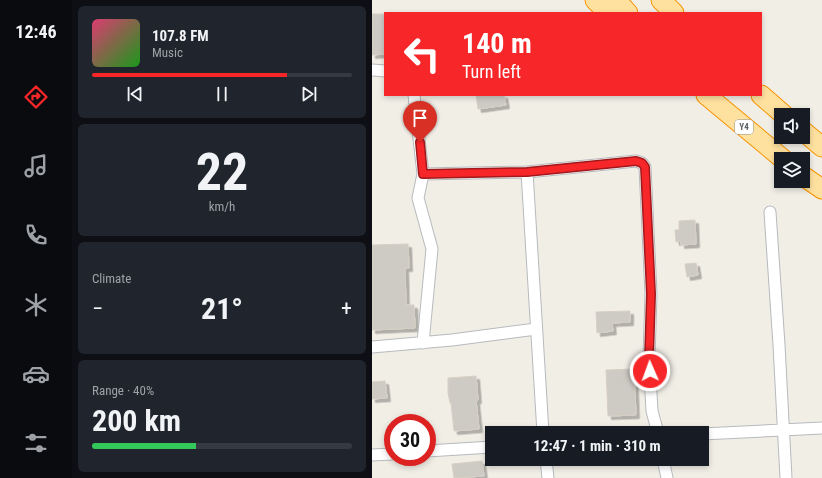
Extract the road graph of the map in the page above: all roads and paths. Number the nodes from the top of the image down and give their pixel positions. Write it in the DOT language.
graph roads {
  1 [pos="595,0"];
  2 [pos="616,0"];
  3 [pos="661,0"];
  4 [pos="667,0"];
  5 [pos="607,12"];
  6 [pos="627,12"];
  7 [pos="673,12"];
  8 [pos="678,12"];
  9 [pos="372,70"];
  10 [pos="384,71"];
  11 [pos="414,96"];
  12 [pos="707,96"];
  13 [pos="762,96"];
  14 [pos="776,108"];
  15 [pos="810,137"];
  16 [pos="822,147"];
  17 [pos="775,152"];
  18 [pos="527,172"];
  19 [pos="423,174"];
  20 [pos="810,181"];
  21 [pos="822,189"];
  22 [pos="770,212"];
  23 [pos="536,329"];
  24 [pos="423,343"];
  25 [pos="372,347"];
  26 [pos="543,426"];
  27 [pos="656,426"];
  28 [pos="822,428"];
  29 [pos="784,430"];
  30 [pos="709,434"];
  31 [pos="485,447"];
  32 [pos="436,450"];
  33 [pos="384,454"];
  34 [pos="372,455"];
  35 [pos="547,466"];
  36 [pos="664,466"];
  37 [pos="548,478"];
  38 [pos="667,478"];
  39 [pos="786,478"];
  1 -- 5 [label="highway"];
  2 -- 6 [label="highway"];
  3 -- 7 [label="highway"];
  4 -- 8 [label="highway"];
  9 -- 10 [label="street"];
  11 -- 19 [label="street"];
  12 -- 17 [label="highway, Y4"];
  13 -- 14 [label="highway"];
  15 -- 16 [label="highway"];
  18 -- 19 [label="street"];
  18 -- 23 [label="street"];
  18 -- 27 [label="street"];
  19 -- 24 [label="street"];
  20 -- 21 [label="highway"];
  22 -- 29 [label="street"];
  23 -- 24 [label="street"];
  23 -- 26 [label="street"];
  24 -- 25 [label="street"];
  28 -- 29 [label="street"];
  29 -- 30 [label="street"];
  29 -- 39 [label="street"];
  31 -- 32 [label="street"];
  33 -- 34 [label="street"];
  35 -- 37 [label="street"];
  36 -- 38 [label="street"];
}
